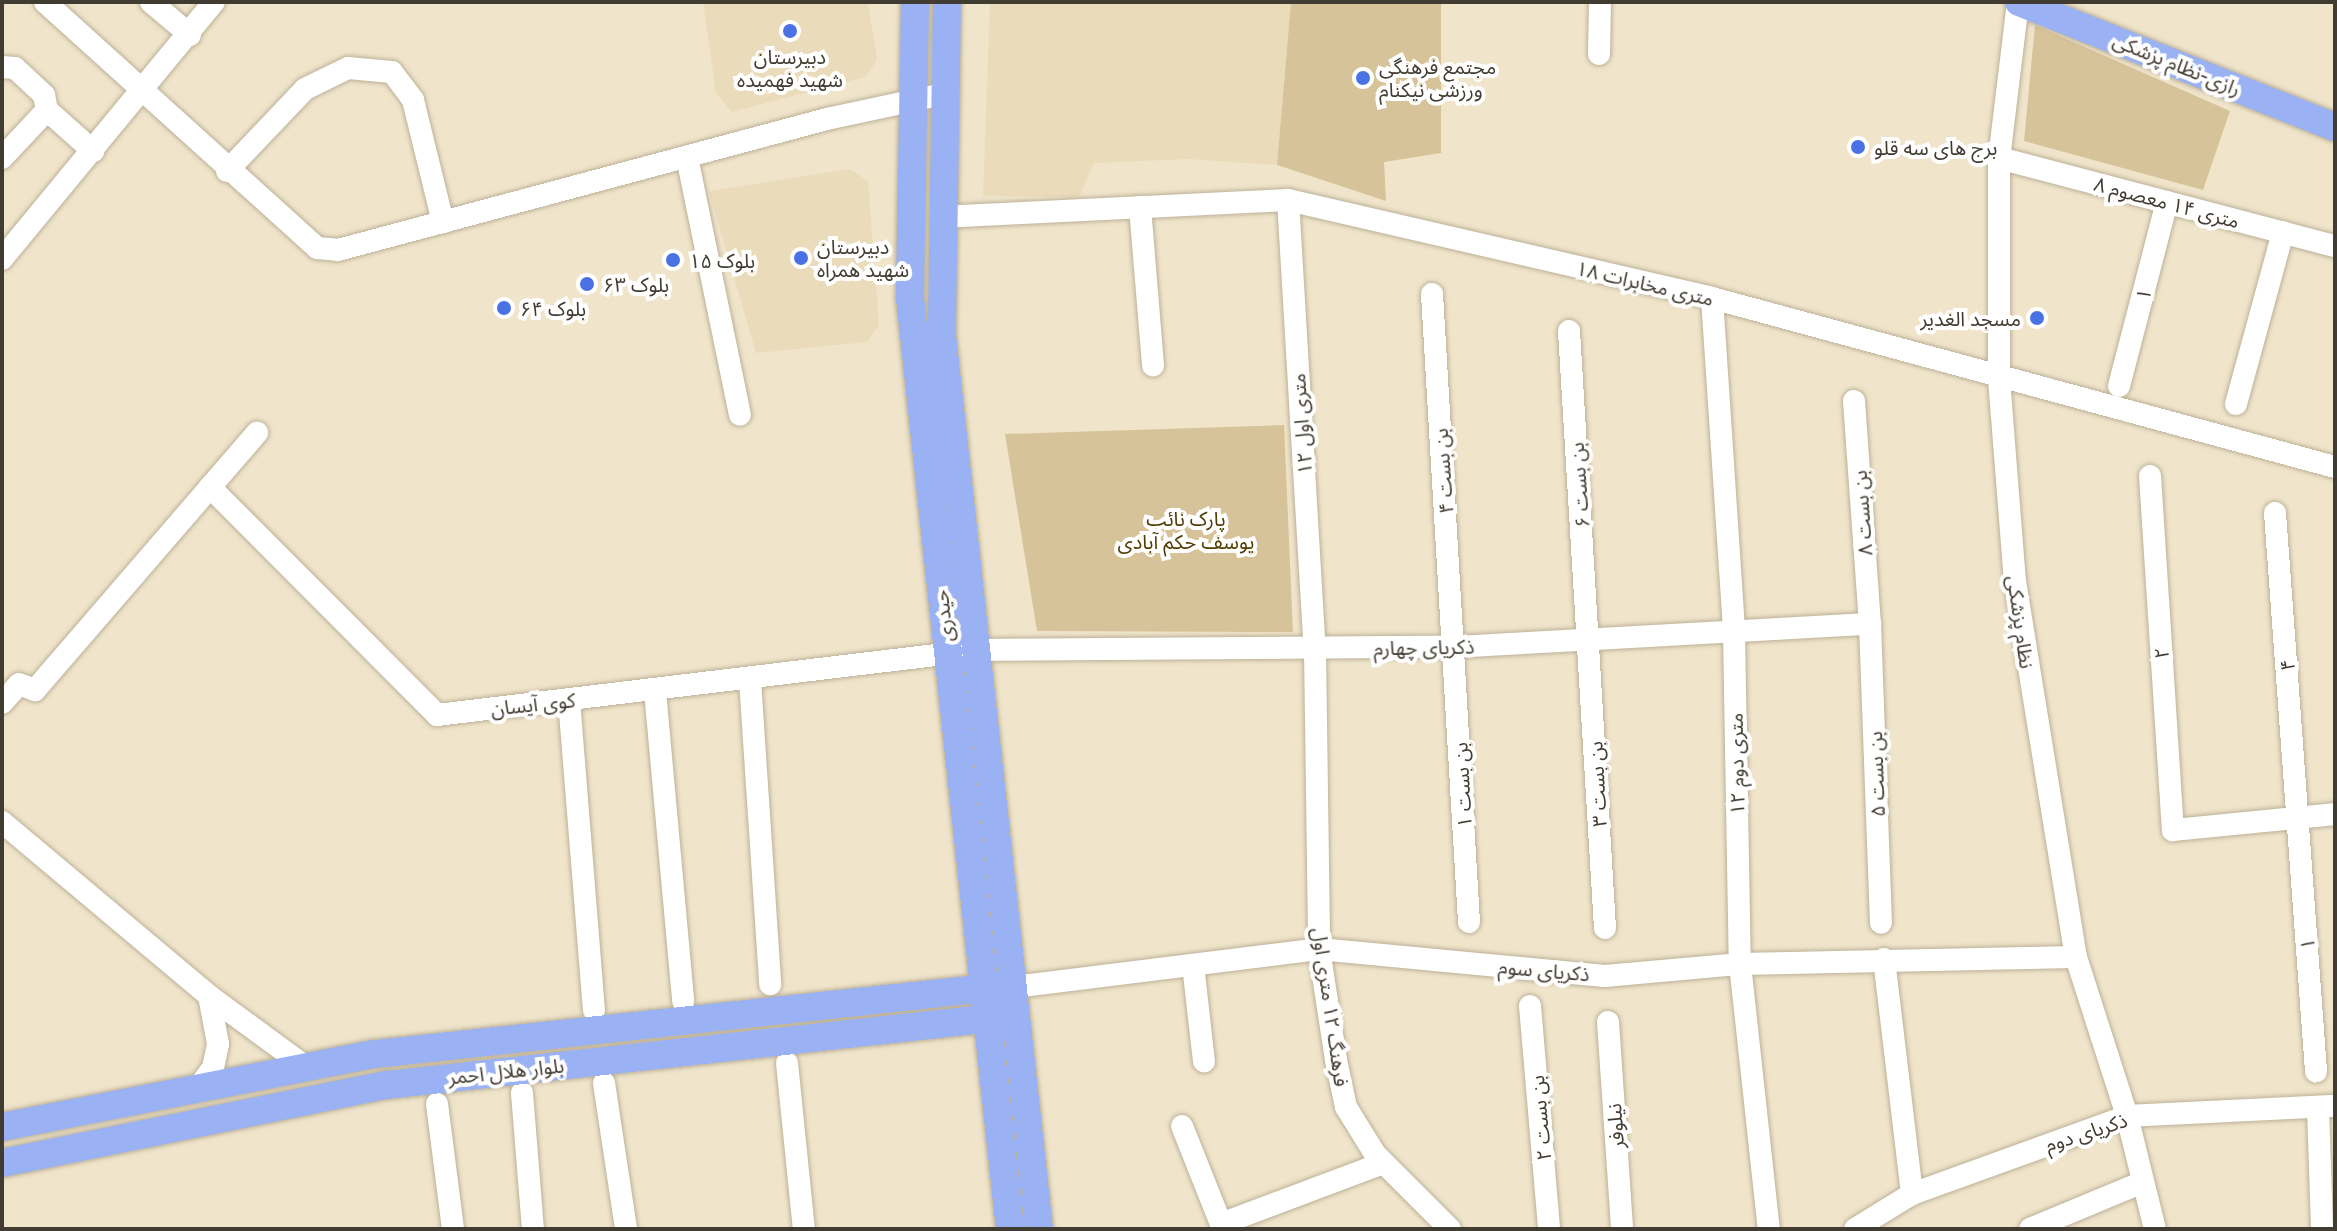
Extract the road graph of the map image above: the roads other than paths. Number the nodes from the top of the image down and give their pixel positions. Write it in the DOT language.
graph roads {
  1 [pos="45,2"];
  2 [pos="151,2"];
  3 [pos="214,2"];
  4 [pos="915,2"];
  5 [pos="947,2"];
  6 [pos="1600,2"];
  7 [pos="2018,2"];
  8 [pos="190,35"];
  9 [pos="1599,54"];
  10 [pos="2,67"];
  11 [pos="142,92"];
  12 [pos="944,94"];
  13 [pos="912,99"];
  14 [pos="47,110"];
  15 [pos="2335,127"];
  16 [pos="93,151"];
  17 [pos="687,157"];
  18 [pos="2,158"];
  19 [pos="1999,158"];
  20 [pos="227,171"];
  21 [pos="1288,200"];
  22 [pos="2167,202"];
  23 [pos="1140,207"];
  24 [pos="941,217"];
  25 [pos="443,222"];
  26 [pos="2283,232"];
  27 [pos="2335,246"];
  28 [pos="2,259"];
  29 [pos="1432,294"];
  30 [pos="1712,298"];
  31 [pos="1569,331"];
  32 [pos="1153,365"];
  33 [pos="1999,379"];
  34 [pos="2119,386"];
  35 [pos="1854,401"];
  36 [pos="2236,404"];
  37 [pos="740,415"];
  38 [pos="257,433"];
  39 [pos="2335,467"];
  40 [pos="2150,476"];
  41 [pos="210,487"];
  42 [pos="2275,513"];
  43 [pos="1870,624"];
  44 [pos="1734,632"];
  45 [pos="1590,640"];
  46 [pos="1454,647"];
  47 [pos="1315,649"];
  48 [pos="977,650"];
  49 [pos="947,654"];
  50 [pos="750,680"];
  51 [pos="655,691"];
  52 [pos="569,700"];
  53 [pos="2,703"];
  54 [pos="2335,814"];
  55 [pos="2298,817"];
  56 [pos="2,822"];
  57 [pos="1469,922"];
  58 [pos="1881,923"];
  59 [pos="1605,928"];
  60 [pos="1319,949"];
  61 [pos="2076,957"];
  62 [pos="1884,959"];
  63 [pos="1740,964"];
  64 [pos="1193,965"];
  65 [pos="770,984"];
  66 [pos="1014,987"];
  67 [pos="981,988"];
  68 [pos="209,996"];
  69 [pos="683,1001"];
  70 [pos="1530,1006"];
  71 [pos="594,1010"];
  72 [pos="1016,1016"];
  73 [pos="984,1019"];
  74 [pos="1608,1022"];
  75 [pos="1204,1061"];
  76 [pos="787,1063"];
  77 [pos="299,1069"];
  78 [pos="2316,1071"];
  79 [pos="604,1083"];
  80 [pos="197,1089"];
  81 [pos="522,1093"];
  82 [pos="296,1103"];
  83 [pos="437,1104"];
  84 [pos="2327,1106"];
  85 [pos="2127,1116"];
  86 [pos="203,1122"];
  87 [pos="1182,1126"];
  88 [pos="2,1127"];
  89 [pos="2,1163"];
  90 [pos="1383,1163"];
  91 [pos="2143,1182"];
  92 [pos="1912,1194"];
  93 [pos="1424,1222"];
  94 [pos="1222,1227"];
  95 [pos="453,1229"];
  96 [pos="533,1229"];
  97 [pos="626,1229"];
  98 [pos="804,1229"];
  99 [pos="1010,1229"];
  100 [pos="1039,1229"];
  101 [pos="1450,1229"];
  102 [pos="1549,1229"];
  103 [pos="1622,1229"];
  104 [pos="1769,1229"];
  105 [pos="1855,1229"];
  106 [pos="2030,1229"];
  107 [pos="2155,1229"];
  108 [pos="2322,1229"];
  1 -- 11 [label="street"];
  2 -- 8 [label="street"];
  3 -- 8 [label="street"];
  4 -- 13 [label="main road, حیدری"];
  5 -- 12 [label="main road, حیدری"];
  6 -- 9 [label="street"];
  7 -- 15 [label="main road, رازی-نظام پزشکی"];
  7 -- 19 [label="street, نظام پزشکی"];
  8 -- 11 [label="street"];
  10 -- 14 [label="street"];
  11 -- 16 [label="street"];
  11 -- 20 [label="street"];
  12 -- 13 [label="street"];
  12 -- 24 [label="main road, حیدری"];
  13 -- 17 [label="street"];
  13 -- 49 [label="main road, حیدری"];
  14 -- 16 [label="street"];
  14 -- 18 [label="street"];
  16 -- 28 [label="street"];
  17 -- 25 [label="street"];
  17 -- 37 [label="street"];
  19 -- 22 [label="street, ۸ متری ۱۴ معصوم"];
  19 -- 33 [label="street, نظام پزشکی"];
  20 -- 25 [label="street"];
  20 -- 25 [label="street"];
  21 -- 23 [label="street, ۱۸ متری مخابرات"];
  21 -- 30 [label="street, ۱۸ متری مخابرات"];
  21 -- 47 [label="street, ۱۲ متری اول"];
  22 -- 26 [label="street, ۸ متری ۱۴ معصوم"];
  22 -- 34 [label="street, ۱"];
  23 -- 24 [label="street, ۱۸ متری مخابرات"];
  23 -- 32 [label="street"];
  24 -- 48 [label="main road, حیدری"];
  26 -- 27 [label="street, ۸ متری ۱۴ معصوم"];
  26 -- 36 [label="street"];
  29 -- 46 [label="street, بن بست ۴"];
  30 -- 33 [label="street, ۱۸ متری مخابرات"];
  30 -- 44 [label="street, ۱۲ متری دوم"];
  31 -- 45 [label="street, بن بست ۶"];
  33 -- 39 [label="street, ۱۸ متری مخابرات"];
  33 -- 61 [label="street, نظام پزشکی"];
  35 -- 43 [label="street, بن بست ۸"];
  38 -- 41 [label="street"];
  40 -- 55 [label="street, ۲"];
  41 -- 52 [label="street, کوی آیسان"];
  41 -- 53 [label="street"];
  42 -- 55 [label="street, ۴"];
  43 -- 44 [label="street, ذکریای چهارم"];
  43 -- 58 [label="street, بن بست ۵"];
  44 -- 45 [label="street, ذکریای چهارم"];
  44 -- 63 [label="street, ۱۲ متری دوم"];
  45 -- 46 [label="street, ذکریای چهارم"];
  45 -- 59 [label="street, بن بست ۳"];
  46 -- 47 [label="street, ذکریای چهارم"];
  46 -- 57 [label="street, بن بست ۱"];
  47 -- 48 [label="street, ذکریای چهارم"];
  47 -- 60 [label="street, فرهنگ ۱۲ متری اول"];
  48 -- 49 [label="street, کوی آیسان"];
  48 -- 66 [label="main road, حیدری"];
  49 -- 50 [label="street, کوی آیسان"];
  49 -- 67 [label="main road, حیدری"];
  50 -- 51 [label="street, کوی آیسان"];
  50 -- 65 [label="street"];
  51 -- 52 [label="street, کوی آیسان"];
  51 -- 69 [label="street"];
  52 -- 71 [label="street"];
  54 -- 55 [label="street"];
  55 -- 78 [label="street, ۱"];
  56 -- 68 [label="street"];
  60 -- 63 [label="street, ذکریای سوم"];
  60 -- 64 [label="street, ذکریای سوم"];
  60 -- 90 [label="street, فرهنگ ۱۲ متری اول"];
  61 -- 62 [label="street, ذکریای سوم"];
  61 -- 85 [label="street, نظام پزشکی"];
  62 -- 63 [label="street, ذکریای سوم"];
  62 -- 92 [label="street"];
  63 -- 104 [label="street, ۱۲ متری دوم"];
  64 -- 66 [label="street, ذکریای سوم"];
  64 -- 75 [label="street"];
  66 -- 67 [label="main road, بلوار هلال احمر"];
  66 -- 72 [label="main road, حیدری"];
  67 -- 73 [label="main road, حیدری"];
  67 -- 77 [label="main road, بلوار هلال احمر"];
  68 -- 77 [label="street"];
  68 -- 80 [label="street"];
  70 -- 102 [label="street, بن بست ۲"];
  72 -- 73 [label="main road, بلوار هلال احمر"];
  72 -- 100 [label="main road, حیدری"];
  73 -- 82 [label="main road, بلوار هلال احمر"];
  73 -- 99 [label="main road, حیدری"];
  74 -- 103 [label="street, نیلوفر"];
  76 -- 98 [label="street"];
  77 -- 80 [label="main road, بلوار هلال احمر"];
  77 -- 82 [label="main road"];
  79 -- 97 [label="street"];
  80 -- 86 [label="main road"];
  80 -- 88 [label="main road, بلوار هلال احمر"];
  81 -- 96 [label="street"];
  82 -- 86 [label="main road, بلوار هلال احمر"];
  83 -- 95 [label="street"];
  84 -- 85 [label="street, ذکریای دوم"];
  84 -- 108 [label="street"];
  85 -- 91 [label="street, نظام پزشکی"];
  85 -- 92 [label="street, ذکریای دوم"];
  86 -- 89 [label="main road, بلوار هلال احمر"];
  87 -- 94 [label="street"];
  90 -- 93 [label="street, فرهنگ ۱۲ متری اول"];
  90 -- 94 [label="street"];
  91 -- 106 [label="street"];
  91 -- 107 [label="street, نظام پزشکی"];
  92 -- 105 [label="street, ذکریای دوم"];
  93 -- 101 [label="street, فرهنگ ۱۲ متری اول"];
}
